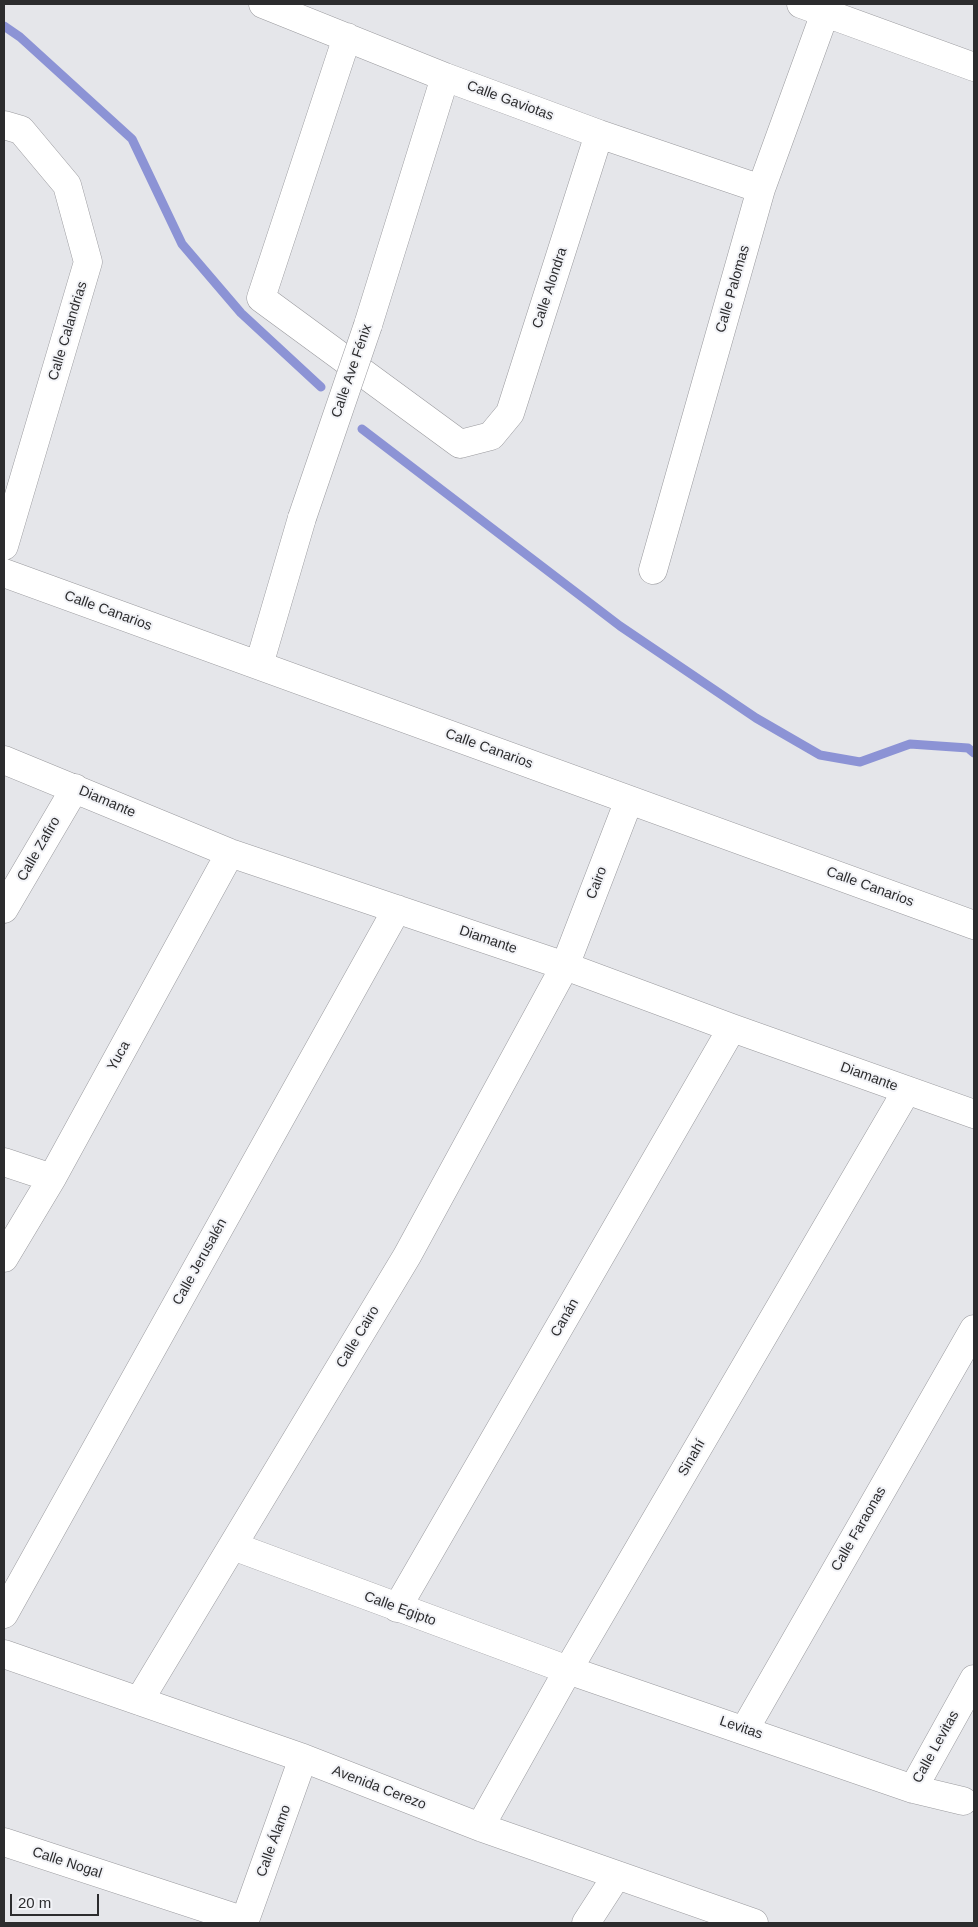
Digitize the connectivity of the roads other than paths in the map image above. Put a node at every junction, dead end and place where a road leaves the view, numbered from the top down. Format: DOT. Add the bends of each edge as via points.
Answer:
graph roads {
  1 [pos="263,4"];
  2 [pos="813,8"];
  3 [pos="347,37"];
  4 [pos="974,67"];
  5 [pos="445,77"];
  6 [pos="12,128"];
  7 [pos="598,134"];
  8 [pos="761,189"];
  9 [pos="4,546"];
  10 [pos="653,570"];
  11 [pos="4,573"];
  12 [pos="259,665"];
  13 [pos="4,760"];
  14 [pos="75,788"];
  15 [pos="630,800"];
  16 [pos="230,853"];
  17 [pos="4,909"];
  18 [pos="396,910"];
  19 [pos="974,925"];
  20 [pos="565,966"];
  21 [pos="732,1028"];
  22 [pos="906,1090"];
  23 [pos="974,1114"];
  24 [pos="4,1162"];
  25 [pos="52,1178"];
  26 [pos="4,1258"];
  27 [pos="974,1329"];
  28 [pos="233,1546"];
  29 [pos="397,1608"];
  30 [pos="4,1614"];
  31 [pos="4,1654"];
  32 [pos="568,1670"];
  33 [pos="974,1679"];
  34 [pos="139,1701"];
  35 [pos="745,1729"];
  36 [pos="303,1758"];
  37 [pos="913,1789"];
  38 [pos="963,1801"];
  39 [pos="480,1827"];
  40 [pos="4,1842"];
  41 [pos="617,1875"];
  42 [pos="245,1922"];
  43 [pos="586,1923"];
  44 [pos="754,1923"];
  1 -- 3 [label="street, Calle Gaviotas"];
  2 -- 4 [label="street"];
  2 -- 8 [label="street, Calle Palomas"];
  3 -- 5 [label="street, Calle Gaviotas"];
  3 -- 7 [label="street, Calle Alondra" via="261,298 460,444 491,436 510,413"];
  5 -- 7 [label="street, Calle Gaviotas"];
  5 -- 12 [label="street, Calle Ave Fénix, bridge" via="368,325 302,518"];
  6 -- 9 [label="street, Calle Calandrias" via="67,185 88,262"];
  7 -- 8 [label="street, Calle Gaviotas"];
  8 -- 10 [label="street, Calle Palomas"];
  11 -- 12 [label="street, Calle Canarios"];
  12 -- 15 [label="street, Calle Canarios"];
  13 -- 14 [label="street, Diamante"];
  14 -- 16 [label="street, Diamante"];
  14 -- 17 [label="street, Calle Zafiro"];
  15 -- 19 [label="street, Calle Canarios"];
  15 -- 20 [label="street, Cairo"];
  16 -- 18 [label="street, Diamante"];
  16 -- 25 [label="street, Yuca"];
  18 -- 20 [label="street, Diamante"];
  18 -- 30 [label="street, Calle Jerusalén"];
  20 -- 21 [label="street, Diamante"];
  20 -- 28 [label="street, Calle Cairo" via="407,1256"];
  21 -- 22 [label="street, Diamante"];
  21 -- 29 [label="street, Canán"];
  22 -- 23 [label="street, Diamante"];
  22 -- 32 [label="street, Sinahí"];
  24 -- 25 [label="street"];
  25 -- 26 [label="street, Yuca"];
  27 -- 35 [label="street, Calle Faraonas"];
  28 -- 29 [label="street, Calle Egipto"];
  28 -- 34 [label="street, Calle Cairo"];
  29 -- 32 [label="street, Calle Egipto"];
  31 -- 34 [label="street, Avenida Cerezo"];
  32 -- 35 [label="street, Levitas"];
  32 -- 39 [label="street, Sinahí"];
  33 -- 37 [label="street, Calle Levitas"];
  34 -- 36 [label="street, Avenida Cerezo"];
  35 -- 37 [label="street, Levitas"];
  36 -- 39 [label="street, Avenida Cerezo"];
  36 -- 42 [label="street, Calle Álamo"];
  37 -- 38 [label="street, Levitas"];
  39 -- 41 [label="street, Avenida Cerezo"];
  40 -- 42 [label="street, Calle Nogal"];
  41 -- 43 [label="street"];
  41 -- 44 [label="street, Avenida Cerezo"];
}
